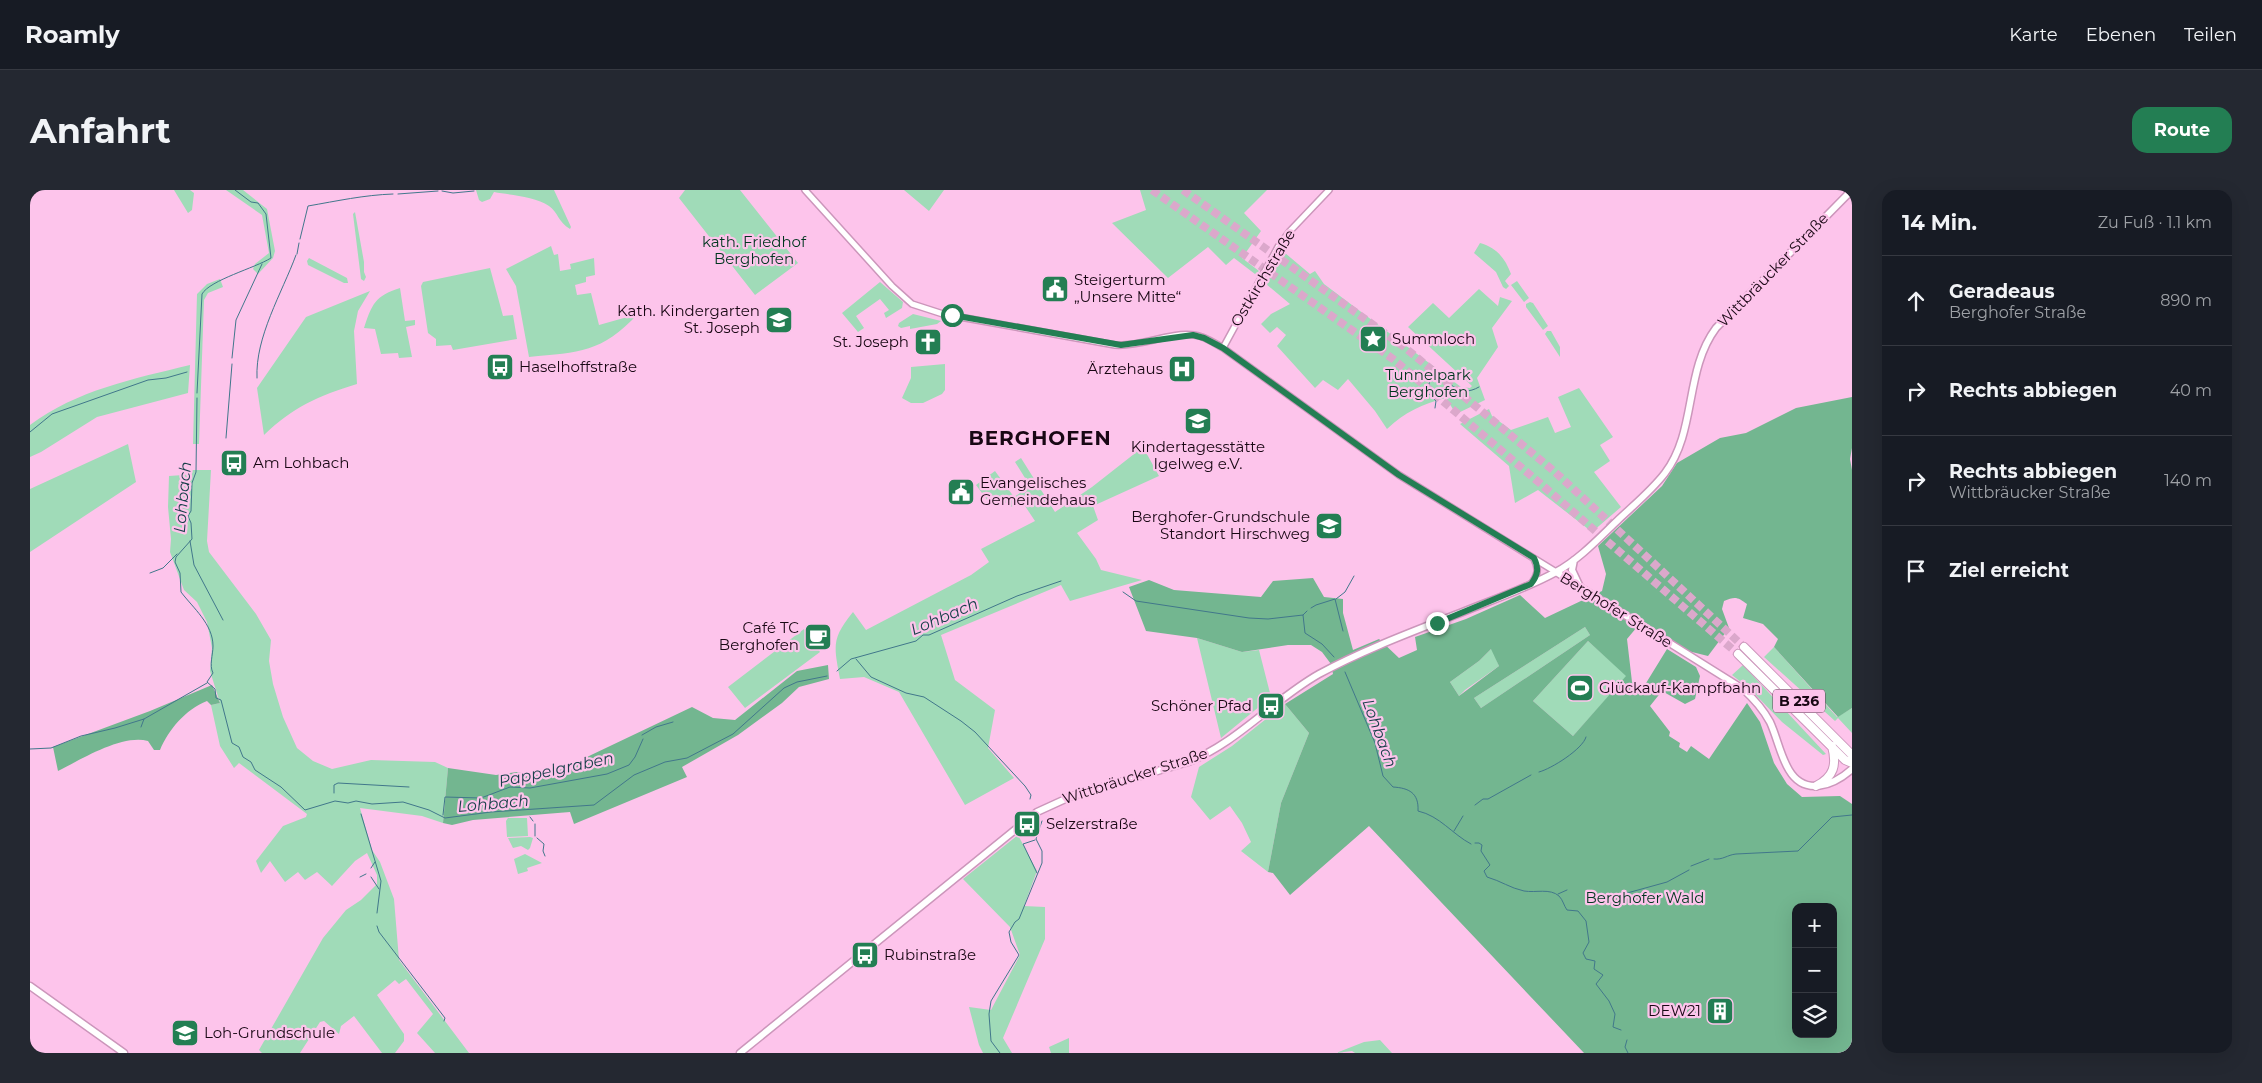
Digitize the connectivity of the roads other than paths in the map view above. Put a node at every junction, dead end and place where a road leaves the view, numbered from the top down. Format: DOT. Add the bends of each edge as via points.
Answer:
graph roads {
  1 [pos="805,190"];
  2 [pos="1329,190"];
  3 [pos="1852,190"];
  4 [pos="1223,348"];
  5 [pos="1534,558"];
  6 [pos="1575,559"];
  7 [pos="1556,572"];
  8 [pos="1531,584"];
  9 [pos="1580,587"];
  10 [pos="1744,647"];
  11 [pos="1738,654"];
  12 [pos="1832,746"];
  13 [pos="1852,756"];
  14 [pos="1852,763"];
  15 [pos="1852,769"];
  16 [pos="1816,786"];
  17 [pos="30,986"];
  18 [pos="124,1053"];
  19 [pos="740,1053"];
  1 -- 4 [label="street, Berghofer Straße" via="912,304 943,314 1115,344 1193,335"];
  2 -- 4 [label="street, Ostkirchstraße" via="1278,247"];
  3 -- 6 [label="main road, Wittbräucker Straße" via="1716,328 1698,368 1674,460 1659,482"];
  4 -- 5 [label="street, Berghofer Straße" via="1399,475"];
  5 -- 7 [label="street, Berghofer Straße"];
  5 -- 8 [label="street" via="1538,570"];
  6 -- 7 [label="main road, Wittbräucker Straße"];
  6 -- 9 [label="main road" via="1573,577"];
  7 -- 8 [label="main road, Wittbräucker Straße"];
  7 -- 9 [label="main road, Berghofer Straße"];
  8 -- 19 [label="main road, Wittbräucker Straße" via="1328,670 1290,693 1228,742 1206,755 1072,796 1037,812"];
  9 -- 16 [label="main road, Berghofer Straße" via="1743,689 1766,716 1790,772 1805,784"];
  10 -- 13 [label="highway, B 236"];
  11 -- 12 [label="highway, B 236"];
  12 -- 14 [label="highway, B 236"];
  12 -- 16 [label="highway" via="1833,770"];
  15 -- 16 [label="main road" via="1832,784"];
  17 -- 18 [label="main road"];
}
